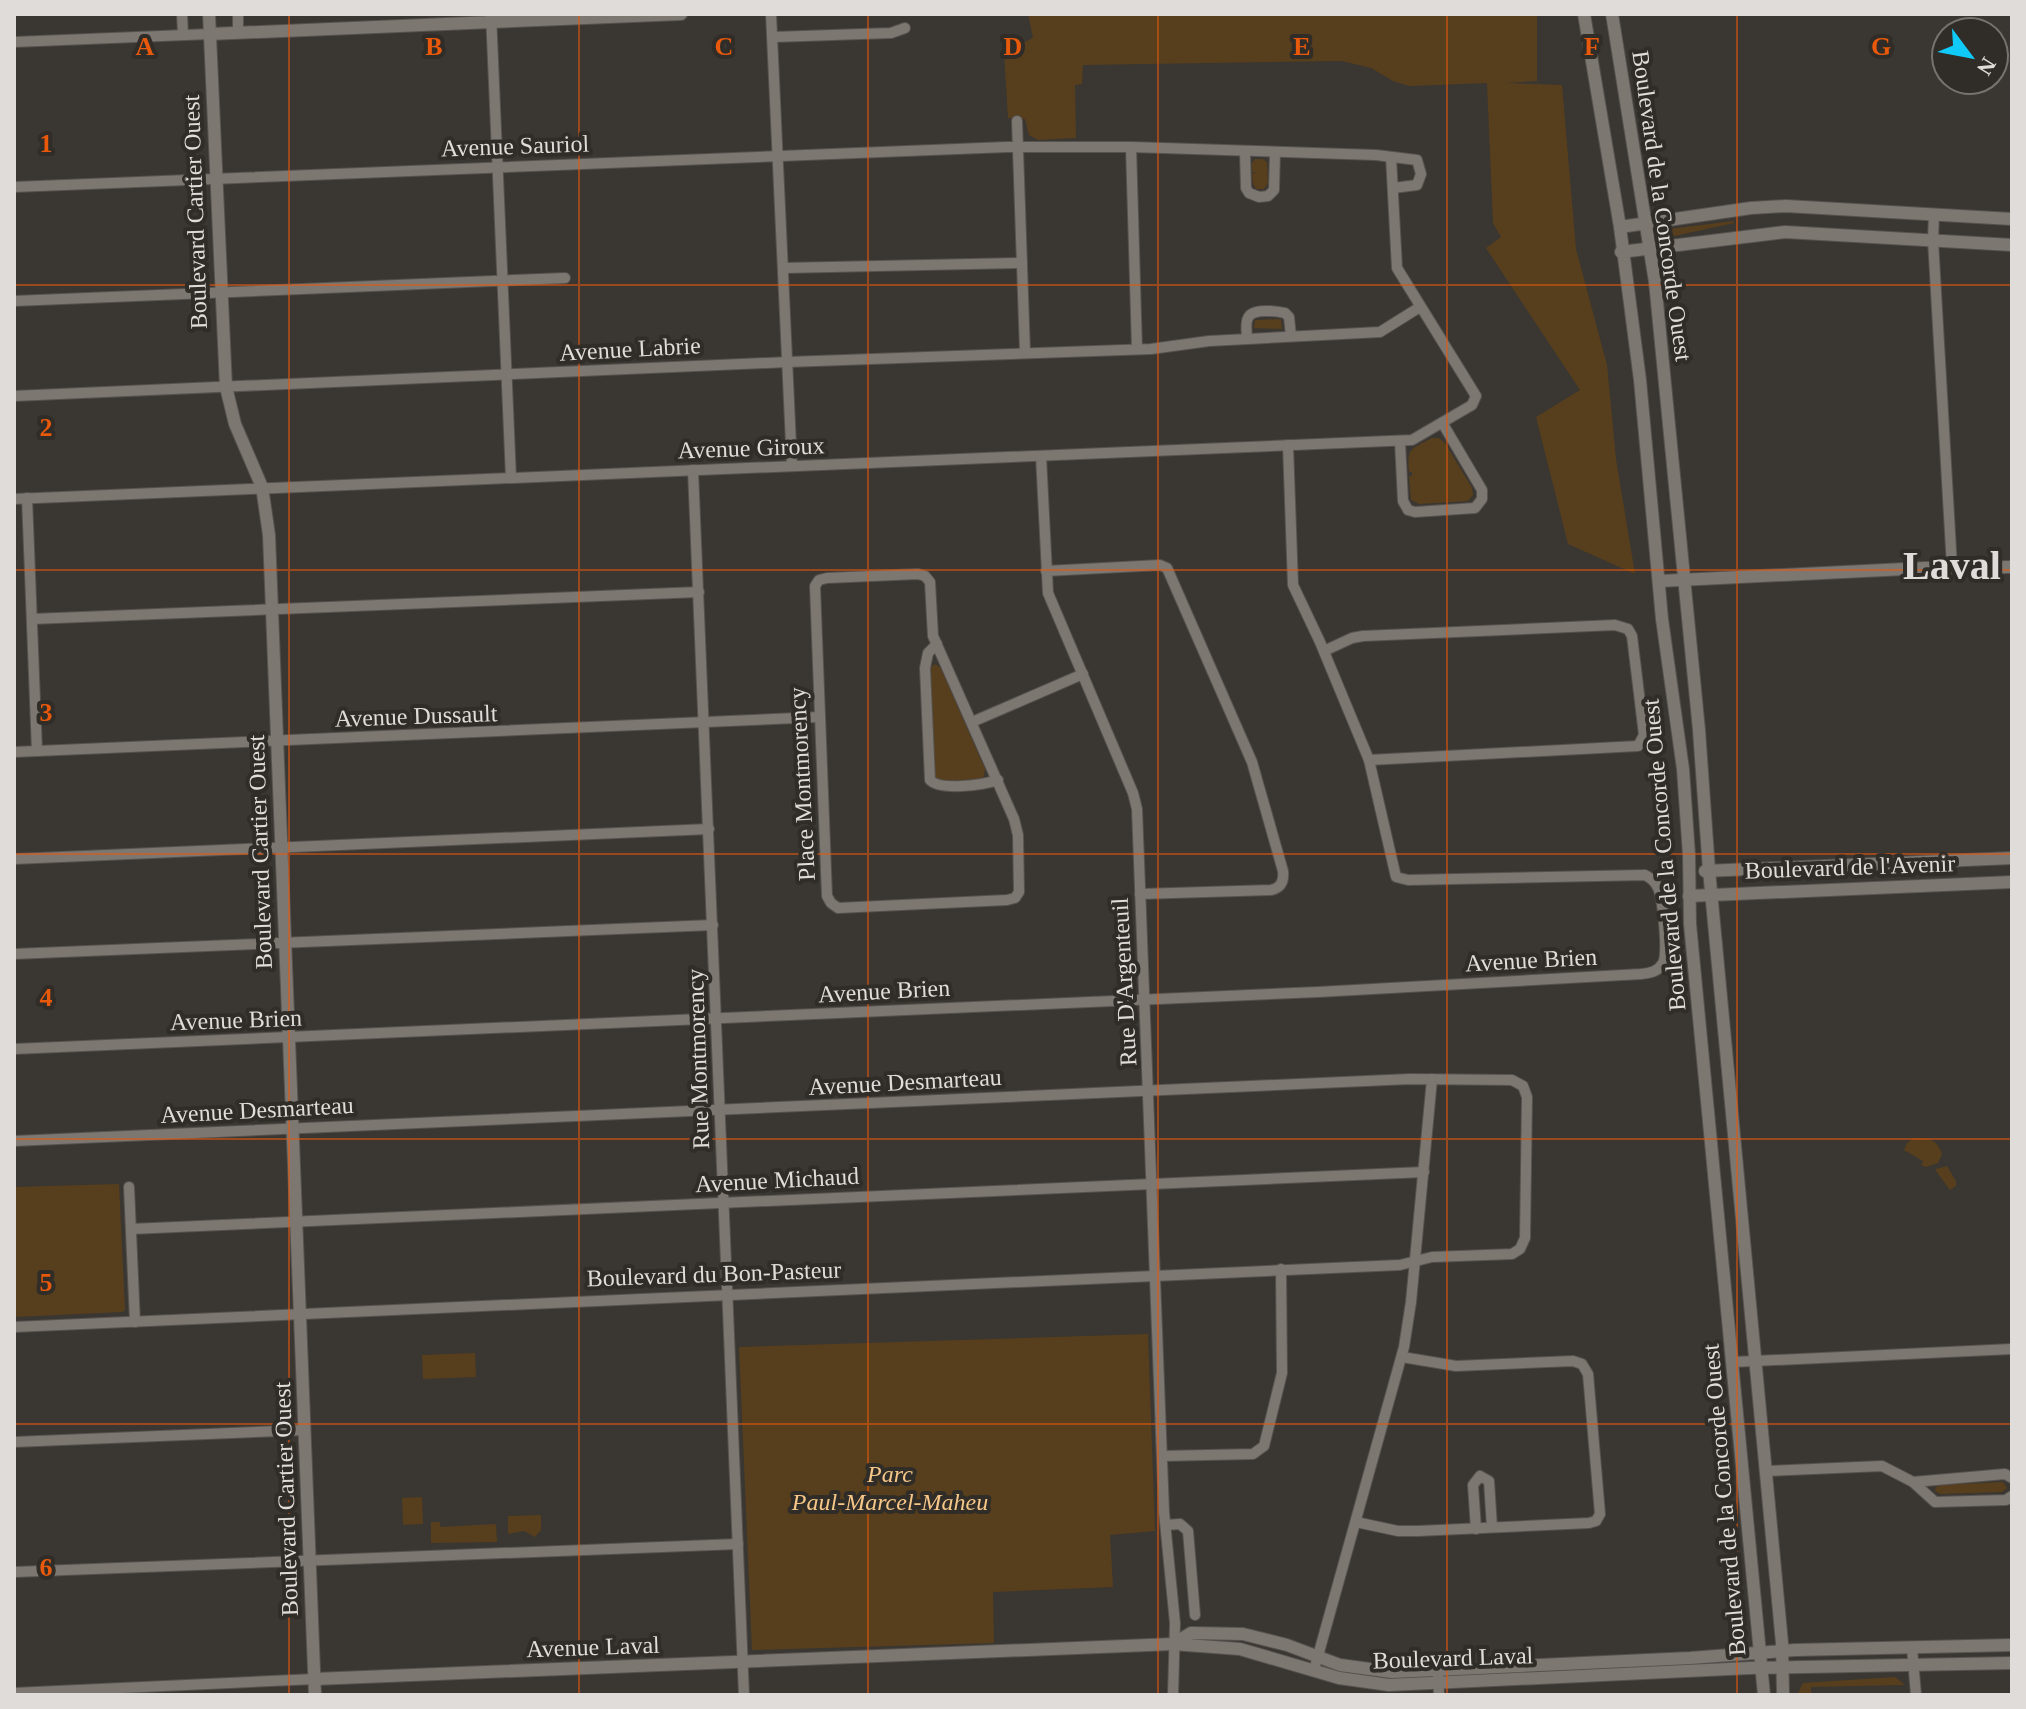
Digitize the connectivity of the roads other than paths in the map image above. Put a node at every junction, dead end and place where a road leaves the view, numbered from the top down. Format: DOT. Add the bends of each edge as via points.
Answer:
graph roads {
  1 [pos="182,14"];
  2 [pos="209,14"];
  3 [pos="238,14"];
  4 [pos="681,14"];
  5 [pos="771,14"];
  6 [pos="1584,14"];
  7 [pos="1612,14"];
  8 [pos="491,18"];
  9 [pos="905,28"];
  10 [pos="238,33"];
  11 [pos="210,34"];
  12 [pos="183,35"];
  13 [pos="774,37"];
  14 [pos="14,42"];
  15 [pos="1017,121"];
  16 [pos="1018,146"];
  17 [pos="1131,147"];
  18 [pos="1245,152"];
  19 [pos="1275,152"];
  20 [pos="779,155"];
  21 [pos="1391,157"];
  22 [pos="497,166"];
  23 [pos="216,179"];
  24 [pos="14,187"];
  25 [pos="1393,188"];
  26 [pos="1934,214"];
  27 [pos="2012,219"];
  28 [pos="1646,223"];
  29 [pos="1620,227"];
  30 [pos="1933,240"];
  31 [pos="2012,245"];
  32 [pos="1651,248"];
  33 [pos="1621,252"];
  34 [pos="1022,263"];
  35 [pos="783,268"];
  36 [pos="565,278"];
  37 [pos="502,281"];
  38 [pos="221,292"];
  39 [pos="14,301"];
  40 [pos="1420,307"];
  41 [pos="1291,336"];
  42 [pos="1247,338"];
  43 [pos="1137,349"];
  44 [pos="1025,352"];
  45 [pos="788,362"];
  46 [pos="506,375"];
  47 [pos="226,387"];
  48 [pos="14,396"];
  49 [pos="1443,424"];
  50 [pos="1400,442"];
  51 [pos="1288,445"];
  52 [pos="1041,456"];
  53 [pos="792,466"];
  54 [pos="693,470"];
  55 [pos="511,478"];
  56 [pos="262,487"];
  57 [pos="27,498"];
  58 [pos="14,499"];
  59 [pos="1952,567"];
  60 [pos="2012,567"];
  61 [pos="1046,571"];
  62 [pos="1685,579"];
  63 [pos="1660,581"];
  64 [pos="699,592"];
  65 [pos="272,611"];
  66 [pos="32,619"];
  67 [pos="937,644"];
  68 [pos="1324,651"];
  69 [pos="1083,674"];
  70 [pos="819,717"];
  71 [pos="972,722"];
  72 [pos="704,724"];
  73 [pos="277,742"];
  74 [pos="37,751"];
  75 [pos="14,752"];
  76 [pos="1369,760"];
  77 [pos="998,780"];
  78 [pos="709,829"];
  79 [pos="281,847"];
  80 [pos="2012,858"];
  81 [pos="14,859"];
  82 [pos="1709,870"];
  83 [pos="1689,872"];
  84 [pos="2012,882"];
  85 [pos="1140,894"];
  86 [pos="1712,895"];
  87 [pos="1689,896"];
  88 [pos="713,925"];
  89 [pos="286,943"];
  90 [pos="14,954"];
  91 [pos="1144,999"];
  92 [pos="717,1018"];
  93 [pos="290,1038"];
  94 [pos="14,1049"];
  95 [pos="1432,1079"];
  96 [pos="1148,1090"];
  97 [pos="720,1110"];
  98 [pos="293,1129"];
  99 [pos="14,1141"];
  100 [pos="1424,1172"];
  101 [pos="1153,1183"];
  102 [pos="129,1187"];
  103 [pos="724,1202"];
  104 [pos="297,1221"];
  105 [pos="131,1229"];
  106 [pos="1415,1261"];
  107 [pos="1281,1269"];
  108 [pos="1155,1275"];
  109 [pos="728,1294"];
  110 [pos="300,1313"];
  111 [pos="135,1322"];
  112 [pos="14,1327"];
  113 [pos="2012,1349"];
  114 [pos="1402,1357"];
  115 [pos="1756,1361"];
  116 [pos="1733,1362"];
  117 [pos="305,1430"];
  118 [pos="14,1442"];
  119 [pos="1162,1456"];
  120 [pos="1766,1471"];
  121 [pos="2012,1478"];
  122 [pos="1913,1482"];
  123 [pos="2012,1496"];
  124 [pos="1356,1522"];
  125 [pos="1166,1525"];
  126 [pos="1492,1527"];
  127 [pos="1476,1529"];
  128 [pos="738,1544"];
  129 [pos="311,1561"];
  130 [pos="14,1572"];
  131 [pos="1195,1615"];
  132 [pos="1173,1644"];
  133 [pos="2012,1645"];
  134 [pos="1912,1648"];
  135 [pos="1783,1651"];
  136 [pos="1759,1653"];
  137 [pos="743,1662"];
  138 [pos="2012,1663"];
  139 [pos="1315,1664"];
  140 [pos="1914,1666"];
  141 [pos="1762,1668"];
  142 [pos="1782,1669"];
  143 [pos="315,1679"];
  144 [pos="1439,1683"];
  145 [pos="14,1693"];
  146 [pos="315,1695"];
  147 [pos="744,1695"];
  148 [pos="1173,1695"];
  149 [pos="1764,1695"];
  150 [pos="1783,1695"];
  151 [pos="1916,1695"];
  1 -- 12 [label="street"];
  2 -- 11 [label="street, Boulevard Cartier Ouest"];
  3 -- 10 [label="street"];
  4 -- 8 [label="street"];
  5 -- 13 [label="street"];
  6 -- 29 [label="street, Boulevard de la Concorde Ouest"];
  7 -- 28 [label="street, Boulevard de la Concorde Ouest"];
  8 -- 10 [label="street"];
  8 -- 22 [label="street"];
  9 -- 13 [label="street" via="891,33"];
  10 -- 11 [label="street"];
  11 -- 12 [label="street"];
  11 -- 23 [label="street, Boulevard Cartier Ouest"];
  12 -- 14 [label="street"];
  13 -- 20 [label="street"];
  15 -- 16 [label="street"];
  16 -- 17 [label="street, Avenue Sauriol"];
  16 -- 20 [label="street, Avenue Sauriol"];
  16 -- 34 [label="street"];
  17 -- 18 [label="street, Avenue Sauriol"];
  17 -- 43 [label="street"];
  18 -- 19 [label="street, Avenue Sauriol"];
  18 -- 19 [label="street" via="1246,188 1259,197 1274,190"];
  19 -- 21 [label="street, Avenue Sauriol"];
  20 -- 22 [label="street, Avenue Sauriol"];
  20 -- 35 [label="street"];
  21 -- 25 [label="street"];
  21 -- 25 [label="street" via="1414,158 1421,168 1417,185"];
  22 -- 23 [label="street, Avenue Sauriol"];
  22 -- 37 [label="street"];
  23 -- 24 [label="street, Avenue Sauriol"];
  23 -- 38 [label="street, Boulevard Cartier Ouest"];
  25 -- 40 [label="street" via="1397,268"];
  26 -- 27 [label="street"];
  26 -- 28 [label="street" via="1786,206"];
  26 -- 30 [label="street"];
  28 -- 29 [label="street"];
  28 -- 32 [label="street, Boulevard de la Concorde Ouest"];
  29 -- 33 [label="street, Boulevard de la Concorde Ouest"];
  30 -- 31 [label="street"];
  30 -- 32 [label="street" via="1785,232"];
  30 -- 59 [label="street"];
  32 -- 33 [label="street"];
  32 -- 62 [label="street, Boulevard de la Concorde Ouest"];
  33 -- 63 [label="street, Boulevard de la Concorde Ouest"];
  34 -- 35 [label="street"];
  34 -- 44 [label="street"];
  35 -- 45 [label="street"];
  36 -- 37 [label="street"];
  37 -- 38 [label="street"];
  37 -- 46 [label="street"];
  38 -- 39 [label="street"];
  38 -- 47 [label="street, Boulevard Cartier Ouest"];
  40 -- 41 [label="street, Avenue Labrie" via="1380,332"];
  40 -- 49 [label="street, Avenue Giroux" via="1476,399"];
  41 -- 42 [label="street, Avenue Labrie"];
  41 -- 42 [label="street" via="1285,313 1256,312 1247,320"];
  42 -- 43 [label="street, Avenue Labrie"];
  43 -- 44 [label="street, Avenue Labrie"];
  44 -- 45 [label="street, Avenue Labrie"];
  45 -- 46 [label="street, Avenue Labrie"];
  45 -- 53 [label="street"];
  46 -- 47 [label="street, Avenue Labrie"];
  46 -- 55 [label="street"];
  47 -- 48 [label="street, Avenue Labrie"];
  47 -- 56 [label="street, Boulevard Cartier Ouest" via="235,424"];
  49 -- 50 [label="street, Avenue Giroux"];
  49 -- 50 [label="street" via="1482,490 1481,502 1472,509 1406,508"];
  50 -- 51 [label="street, Avenue Giroux"];
  51 -- 52 [label="street, Avenue Giroux"];
  51 -- 68 [label="street" via="1293,585"];
  52 -- 53 [label="street, Avenue Giroux"];
  52 -- 61 [label="street, Rue D'Argenteuil"];
  53 -- 54 [label="street, Avenue Giroux"];
  54 -- 55 [label="street, Avenue Giroux"];
  54 -- 64 [label="street, Rue Montmorency"];
  55 -- 56 [label="street, Avenue Giroux"];
  56 -- 57 [label="street, Avenue Giroux"];
  56 -- 65 [label="street, Boulevard Cartier Ouest"];
  57 -- 58 [label="street, Avenue Giroux"];
  57 -- 66 [label="street"];
  59 -- 60 [label="street"];
  59 -- 62 [label="street"];
  61 -- 69 [label="street, Rue D'Argenteuil" via="1050,600"];
  61 -- 85 [label="street" via="1167,568 1259,782 1283,871 1279,887"];
  62 -- 63 [label="street"];
  62 -- 82 [label="street, Boulevard de la Concorde Ouest"];
  63 -- 83 [label="street, Boulevard de la Concorde Ouest" via="1683,769"];
  64 -- 65 [label="street"];
  64 -- 72 [label="street, Rue Montmorency"];
  65 -- 66 [label="street"];
  65 -- 73 [label="street, Boulevard Cartier Ouest"];
  66 -- 74 [label="street"];
  67 -- 70 [label="street, Place Montmorency" via="931,584 925,576 822,579 814,592"];
  67 -- 71 [label="street, Place Montmorency"];
  67 -- 77 [label="street, Place Montmorency" via="928,653 925,668 930,780 939,786"];
  68 -- 76 [label="street"];
  68 -- 76 [label="street" via="1358,637 1623,626 1629,631 1644,735 1640,744"];
  69 -- 71 [label="street"];
  69 -- 85 [label="street, Rue D'Argenteuil" via="1135,798"];
  70 -- 72 [label="street, Avenue Dussault"];
  70 -- 77 [label="street, Place Montmorency" via="827,896 835,907 1016,896 1017,828"];
  71 -- 77 [label="street, Place Montmorency"];
  72 -- 73 [label="street, Avenue Dussault"];
  72 -- 78 [label="street, Rue Montmorency"];
  73 -- 74 [label="street, Avenue Dussault"];
  73 -- 79 [label="street, Boulevard Cartier Ouest"];
  74 -- 75 [label="street, Avenue Dussault"];
  76 -- 91 [label="street, Avenue Brien" via="1397,878 1651,878 1660,891 1665,952 1659,969"];
  78 -- 79 [label="street"];
  78 -- 88 [label="street, Rue Montmorency"];
  79 -- 81 [label="street"];
  79 -- 89 [label="street, Boulevard Cartier Ouest"];
  80 -- 82 [label="street, Boulevard de l'Avenir"];
  82 -- 83 [label="street, Boulevard de l'Avenir"];
  82 -- 86 [label="street, Boulevard de la Concorde Ouest"];
  83 -- 87 [label="street, Boulevard de la Concorde Ouest"];
  84 -- 86 [label="street, Boulevard de l'Avenir"];
  85 -- 91 [label="street, Rue D'Argenteuil"];
  86 -- 87 [label="street, Boulevard de l'Avenir"];
  86 -- 115 [label="street, Boulevard de la Concorde Ouest"];
  87 -- 116 [label="street, Boulevard de la Concorde Ouest"];
  88 -- 89 [label="street"];
  88 -- 92 [label="street, Rue Montmorency"];
  89 -- 90 [label="street"];
  89 -- 93 [label="street, Boulevard Cartier Ouest"];
  91 -- 92 [label="street, Avenue Brien"];
  91 -- 96 [label="street, Rue D'Argenteuil"];
  92 -- 93 [label="street, Avenue Brien"];
  92 -- 97 [label="street, Rue Montmorency"];
  93 -- 94 [label="street, Avenue Brien"];
  93 -- 98 [label="street, Boulevard Cartier Ouest"];
  95 -- 96 [label="street, Avenue Desmarteau"];
  95 -- 100 [label="street"];
  95 -- 106 [label="street, Avenue Desmarteau" via="1507,1079 1525,1088 1525,1241 1512,1254"];
  96 -- 97 [label="street, Avenue Desmarteau"];
  96 -- 101 [label="street, Rue D'Argenteuil"];
  97 -- 98 [label="street, Avenue Desmarteau"];
  97 -- 103 [label="street, Rue Montmorency"];
  98 -- 99 [label="street, Avenue Desmarteau"];
  98 -- 104 [label="street, Boulevard Cartier Ouest"];
  100 -- 101 [label="street, Avenue Michaud"];
  100 -- 106 [label="street"];
  101 -- 103 [label="street, Avenue Michaud"];
  101 -- 108 [label="street, Rue D'Argenteuil"];
  102 -- 105 [label="street"];
  103 -- 104 [label="street, Avenue Michaud"];
  103 -- 109 [label="street, Rue Montmorency"];
  104 -- 105 [label="street, Avenue Michaud"];
  104 -- 110 [label="street, Boulevard Cartier Ouest"];
  105 -- 111 [label="street"];
  106 -- 107 [label="street, Boulevard du Bon-Pasteur"];
  106 -- 114 [label="street"];
  107 -- 108 [label="street, Boulevard du Bon-Pasteur"];
  107 -- 119 [label="street" via="1282,1373 1266,1443 1253,1454"];
  108 -- 109 [label="street, Boulevard du Bon-Pasteur"];
  108 -- 119 [label="street, Rue D'Argenteuil"];
  109 -- 110 [label="street, Boulevard du Bon-Pasteur"];
  109 -- 128 [label="street, Rue Montmorency"];
  110 -- 111 [label="street, Boulevard du Bon-Pasteur"];
  110 -- 117 [label="street, Boulevard Cartier Ouest"];
  111 -- 112 [label="street, Boulevard du Bon-Pasteur"];
  113 -- 115 [label="street"];
  114 -- 124 [label="street"];
  114 -- 126 [label="street" via="1456,1366 1576,1361 1586,1368 1599,1517 1589,1523"];
  115 -- 116 [label="street"];
  115 -- 120 [label="street, Boulevard de la Concorde Ouest"];
  116 -- 136 [label="street, Boulevard de la Concorde Ouest"];
  117 -- 118 [label="street"];
  117 -- 129 [label="street, Boulevard Cartier Ouest"];
  119 -- 125 [label="street, Rue D'Argenteuil"];
  120 -- 122 [label="street" via="1882,1466"];
  120 -- 135 [label="street, Boulevard de la Concorde Ouest"];
  121 -- 122 [label="street" via="2005,1474"];
  122 -- 123 [label="street" via="1935,1502"];
  124 -- 127 [label="street" via="1398,1531"];
  124 -- 139 [label="street"];
  125 -- 131 [label="street" via="1180,1524 1188,1531"];
  125 -- 132 [label="street, Rue D'Argenteuil"];
  126 -- 127 [label="street"];
  126 -- 127 [label="street" via="1489,1481 1480,1476 1473,1485"];
  128 -- 129 [label="street"];
  128 -- 137 [label="street, Rue Montmorency"];
  129 -- 130 [label="street"];
  129 -- 143 [label="street, Boulevard Cartier Ouest"];
  132 -- 137 [label="street, Avenue Laval"];
  132 -- 139 [label="street, Boulevard Laval" via="1247,1650"];
  132 -- 148 [label="street, Rue D'Argenteuil"];
  133 -- 134 [label="street, Boulevard Laval"];
  134 -- 135 [label="street, Boulevard Laval"];
  134 -- 140 [label="street"];
  135 -- 136 [label="street, Boulevard Laval"];
  135 -- 142 [label="street, Boulevard de la Concorde Ouest"];
  136 -- 141 [label="street, Boulevard de la Concorde Ouest"];
  136 -- 144 [label="street, Boulevard Laval"];
  137 -- 143 [label="street, Avenue Laval"];
  137 -- 147 [label="street, Rue Montmorency"];
  138 -- 140 [label="street, Boulevard Laval"];
  139 -- 144 [label="street, Boulevard Laval"];
  140 -- 142 [label="street, Boulevard Laval"];
  140 -- 151 [label="street"];
  141 -- 142 [label="street, Boulevard Laval"];
  141 -- 144 [label="street, Boulevard Laval"];
  141 -- 149 [label="street, Boulevard de la Concorde Ouest"];
  142 -- 150 [label="street, Boulevard de la Concorde Ouest"];
  143 -- 145 [label="street, Avenue Laval"];
  143 -- 146 [label="street, Boulevard Cartier Ouest"];
}
